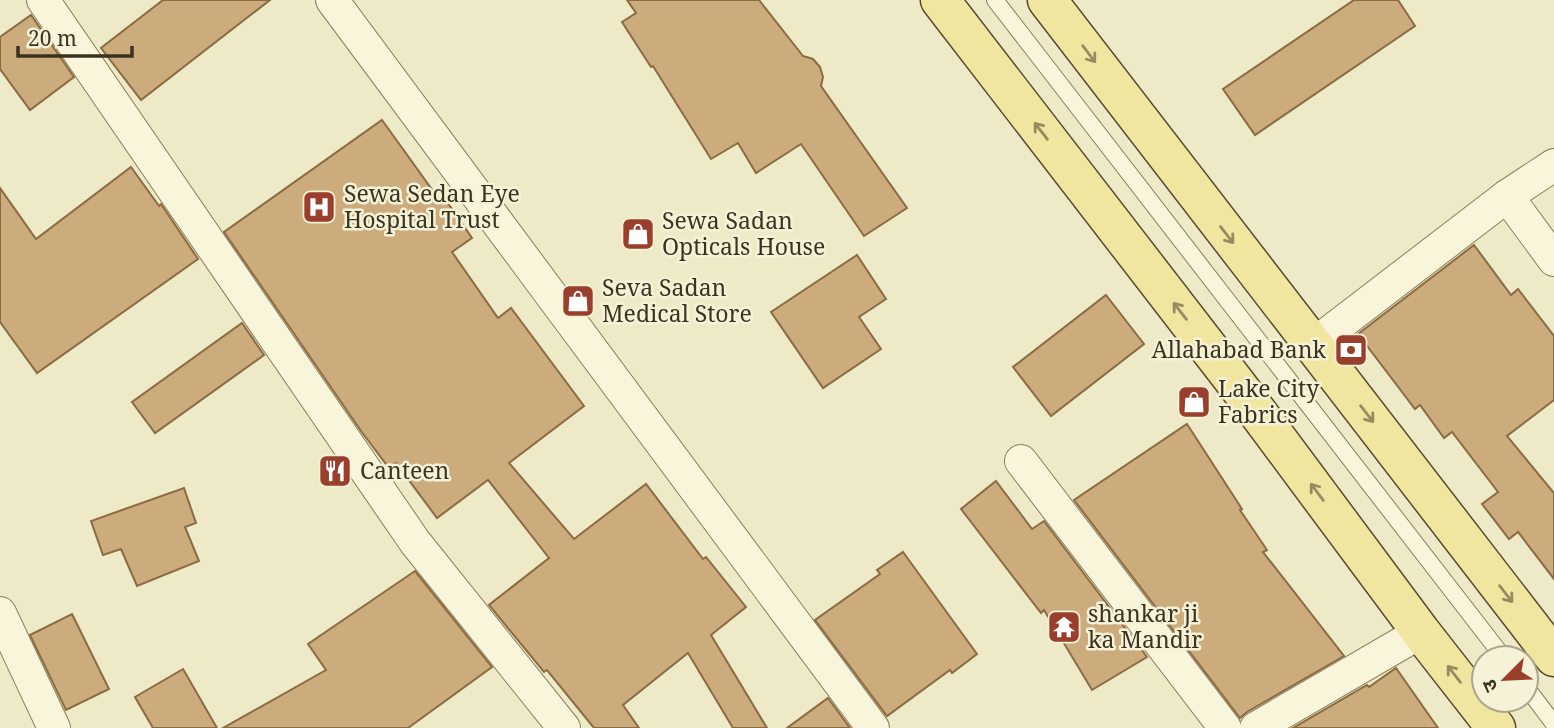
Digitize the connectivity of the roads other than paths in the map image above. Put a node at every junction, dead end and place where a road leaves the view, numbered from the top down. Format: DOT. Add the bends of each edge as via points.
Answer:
graph roads {
  1 [pos="43,0"];
  2 [pos="332,0"];
  3 [pos="940,0"];
  4 [pos="995,0"];
  5 [pos="1047,0"];
  6 [pos="1554,165"];
  7 [pos="1507,196"];
  8 [pos="1554,260"];
  9 [pos="1314,344"];
  10 [pos="1021,461"];
  11 [pos="0,613"];
  12 [pos="1421,632"];
  13 [pos="1493,644"];
  14 [pos="1554,657"];
  15 [pos="1540,706"];
  16 [pos="1554,724"];
  17 [pos="54,728"];
  18 [pos="564,728"];
  19 [pos="873,728"];
  20 [pos="1225,728"];
  21 [pos="1256,728"];
  22 [pos="1496,728"];
  1 -- 18 [label="street" via="415,542"];
  2 -- 19 [label="street"];
  12 -- 3 [label="main road, one-way"];
  4 -- 13 [label="lane"];
  5 -- 9 [label="main road, one-way"];
  6 -- 7 [label="street"];
  7 -- 8 [label="street"];
  7 -- 9 [label="street"];
  9 -- 14 [label="main road, one-way"];
  10 -- 20 [label="street"];
  11 -- 17 [label="street"];
  12 -- 21 [label="street"];
  22 -- 12 [label="main road, one-way"];
  15 -- 16 [label="lane"];
}
